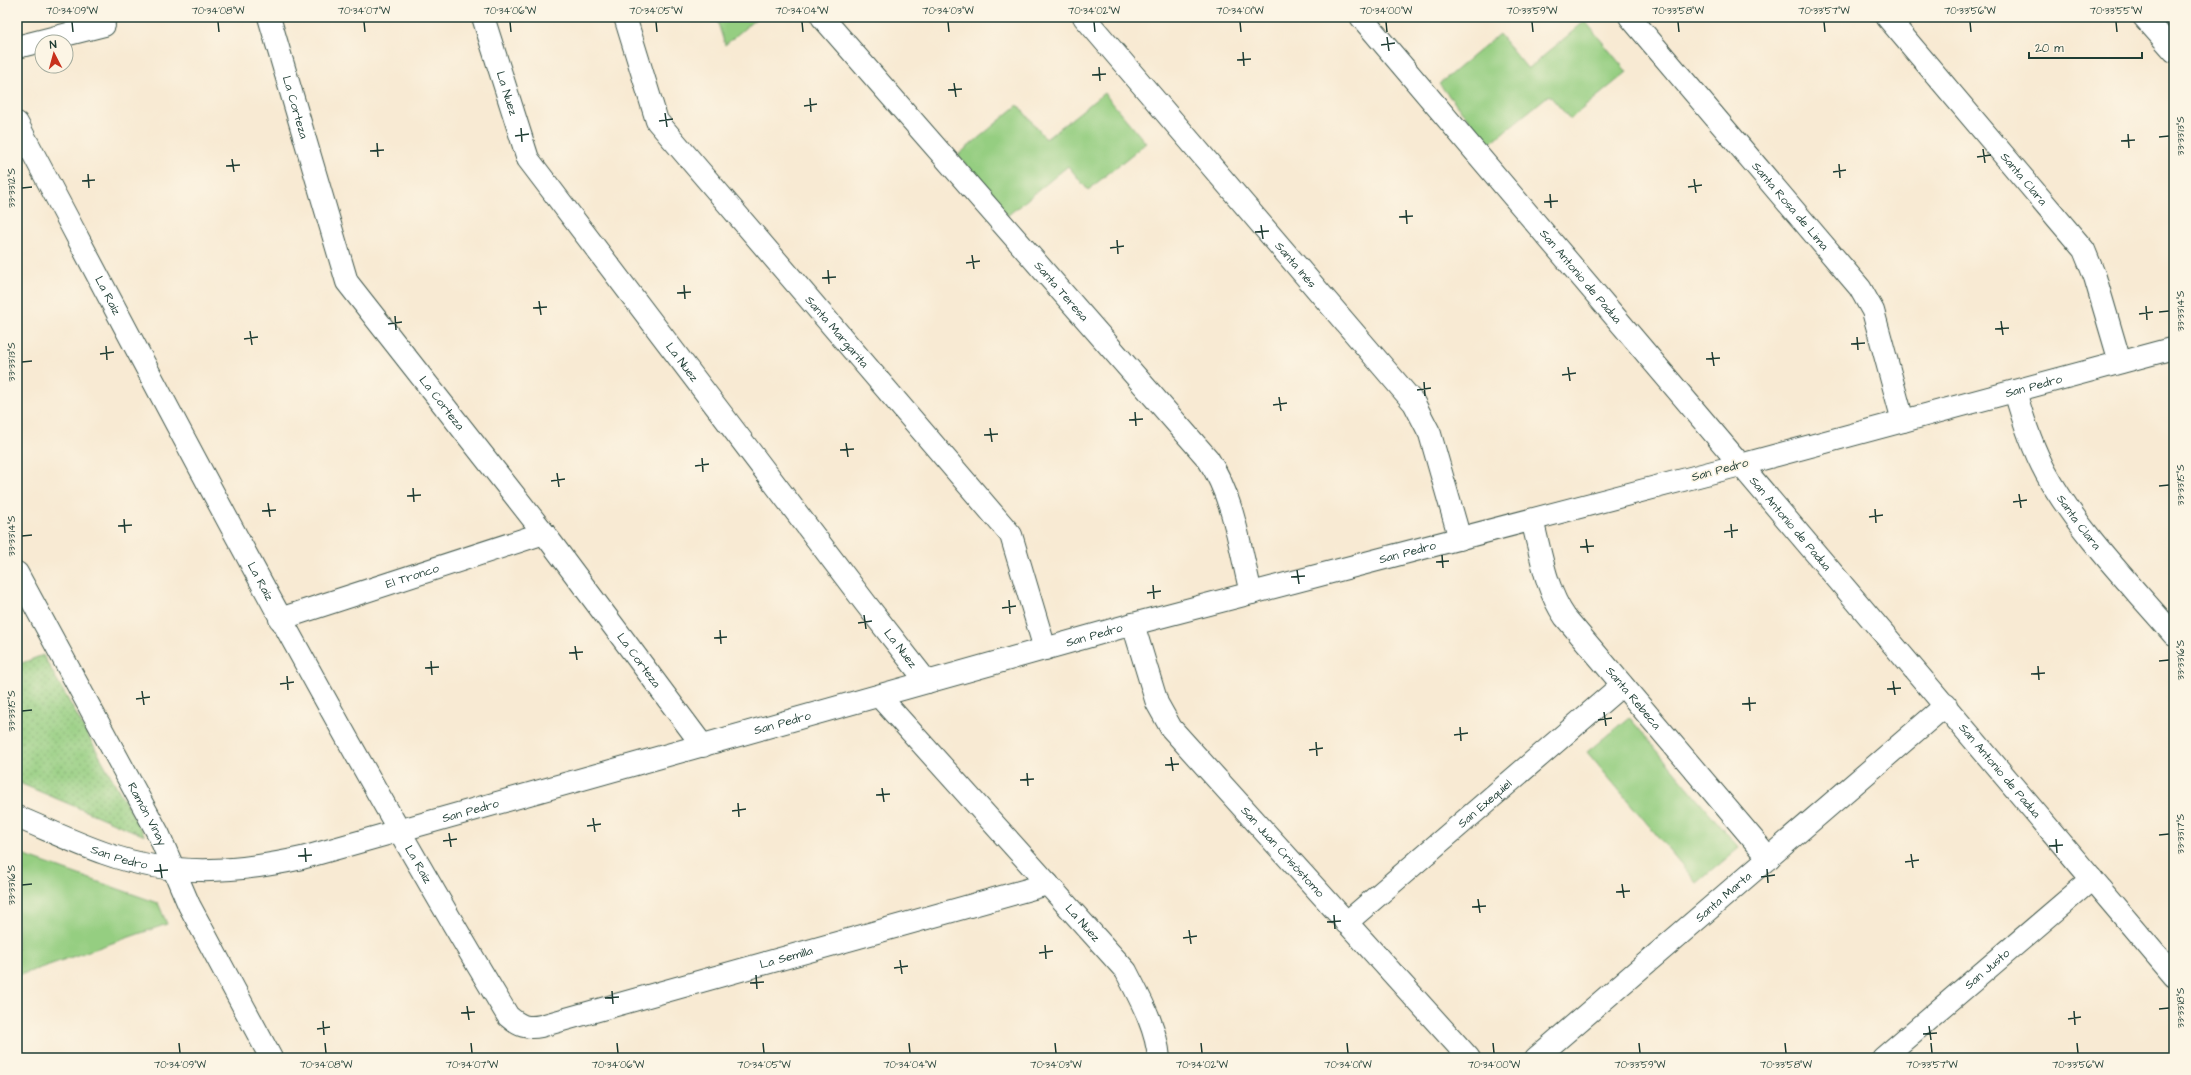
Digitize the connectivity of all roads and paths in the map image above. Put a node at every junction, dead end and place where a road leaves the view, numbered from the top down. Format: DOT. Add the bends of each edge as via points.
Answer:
graph roads {
  1 [pos="269,17"];
  2 [pos="484,17"];
  3 [pos="625,17"];
  4 [pos="822,17"];
  5 [pos="1084,17"];
  6 [pos="1361,17"];
  7 [pos="1630,17"];
  8 [pos="1887,17"];
  9 [pos="2144,17"];
  10 [pos="104,25"];
  11 [pos="17,47"];
  12 [pos="2174,52"];
  13 [pos="17,123"];
  14 [pos="2174,348"];
  15 [pos="2120,362"];
  16 [pos="2015,391"];
  17 [pos="1903,421"];
  18 [pos="1740,464"];
  19 [pos="1532,520"];
  20 [pos="544,532"];
  21 [pos="1460,538"];
  22 [pos="17,573"];
  23 [pos="1251,593"];
  24 [pos="280,619"];
  25 [pos="1133,624"];
  26 [pos="2174,635"];
  27 [pos="1045,649"];
  28 [pos="927,682"];
  29 [pos="1622,685"];
  30 [pos="879,696"];
  31 [pos="1946,705"];
  32 [pos="703,746"];
  33 [pos="17,817"];
  34 [pos="398,831"];
  35 [pos="1769,858"];
  36 [pos="173,869"];
  37 [pos="2092,879"];
  38 [pos="1048,884"];
  39 [pos="1346,923"];
  40 [pos="2174,976"];
  41 [pos="524,1027"];
  42 [pos="272,1058"];
  43 [pos="1158,1058"];
  44 [pos="1469,1058"];
  45 [pos="1536,1058"];
  46 [pos="1883,1058"];
  1 -- 20 [label="street, La Corteza" via="347,282"];
  2 -- 28 [label="street, La Nuez" via="528,159"];
  3 -- 27 [label="street, Santa Margarita" via="656,121 1011,536"];
  4 -- 23 [label="street, Santa Teresa" via="1208,459 1227,498"];
  5 -- 21 [label="street, Santa Inés" via="1414,403 1430,434"];
  6 -- 18 [label="street, San Antonio de Padua"];
  7 -- 17 [label="street, Santa Rosa de Lima" via="1864,294 1873,311"];
  8 -- 15 [label="street, Santa Clara" via="2084,250 2095,277"];
  9 -- 12 [label="street"];
  10 -- 11 [label="street"];
  13 -- 24 [label="street, La Raíz"];
  14 -- 15 [label="street, San Pedro"];
  15 -- 16 [label="street, San Pedro"];
  16 -- 17 [label="street, San Pedro"];
  16 -- 26 [label="street, Santa Clara" via="2037,455 2059,494 2079,522"];
  17 -- 18 [label="street, San Pedro"];
  18 -- 19 [label="street, San Pedro"];
  18 -- 31 [label="street, San Antonio de Padua"];
  19 -- 21 [label="street, San Pedro"];
  19 -- 29 [label="street, Santa Rebeca" via="1555,603"];
  20 -- 24 [label="street, El Tronco"];
  20 -- 32 [label="street, La Corteza"];
  21 -- 23 [label="street, San Pedro"];
  22 -- 36 [label="street, Ramón Vinay" via="159,835"];
  23 -- 25 [label="street, San Pedro"];
  24 -- 34 [label="street, La Raíz"];
  25 -- 27 [label="street, San Pedro"];
  25 -- 39 [label="street, San Juan Crisóstomo" via="1157,703 1171,728"];
  27 -- 28 [label="street, San Pedro"];
  28 -- 30 [label="street, San Pedro"];
  29 -- 35 [label="street, Santa Rebeca"];
  29 -- 39 [label="street, San Exequiel"];
  30 -- 32 [label="street, San Pedro"];
  30 -- 38 [label="street, La Nuez"];
  31 -- 35 [label="street, Santa Marta"];
  31 -- 37 [label="street, San Antonio de Padua"];
  32 -- 34 [label="street, San Pedro"];
  33 -- 36 [label="street, San Pedro" via="105,854"];
  34 -- 36 [label="street, San Pedro" via="260,867 217,871"];
  34 -- 41 [label="street, La Raíz" via="508,1016"];
  35 -- 45 [label="street, Santa Marta"];
  36 -- 42 [label="street, Ramón Vinay" via="189,905"];
  37 -- 40 [label="street, San Antonio de Padua"];
  37 -- 46 [label="street, San Justo"];
  38 -- 41 [label="street, La Semilla" via="541,1026"];
  38 -- 43 [label="street, La Nuez" via="1126,971 1146,1010 1154,1032"];
  39 -- 44 [label="street, San Juan Crisóstomo"];
}
